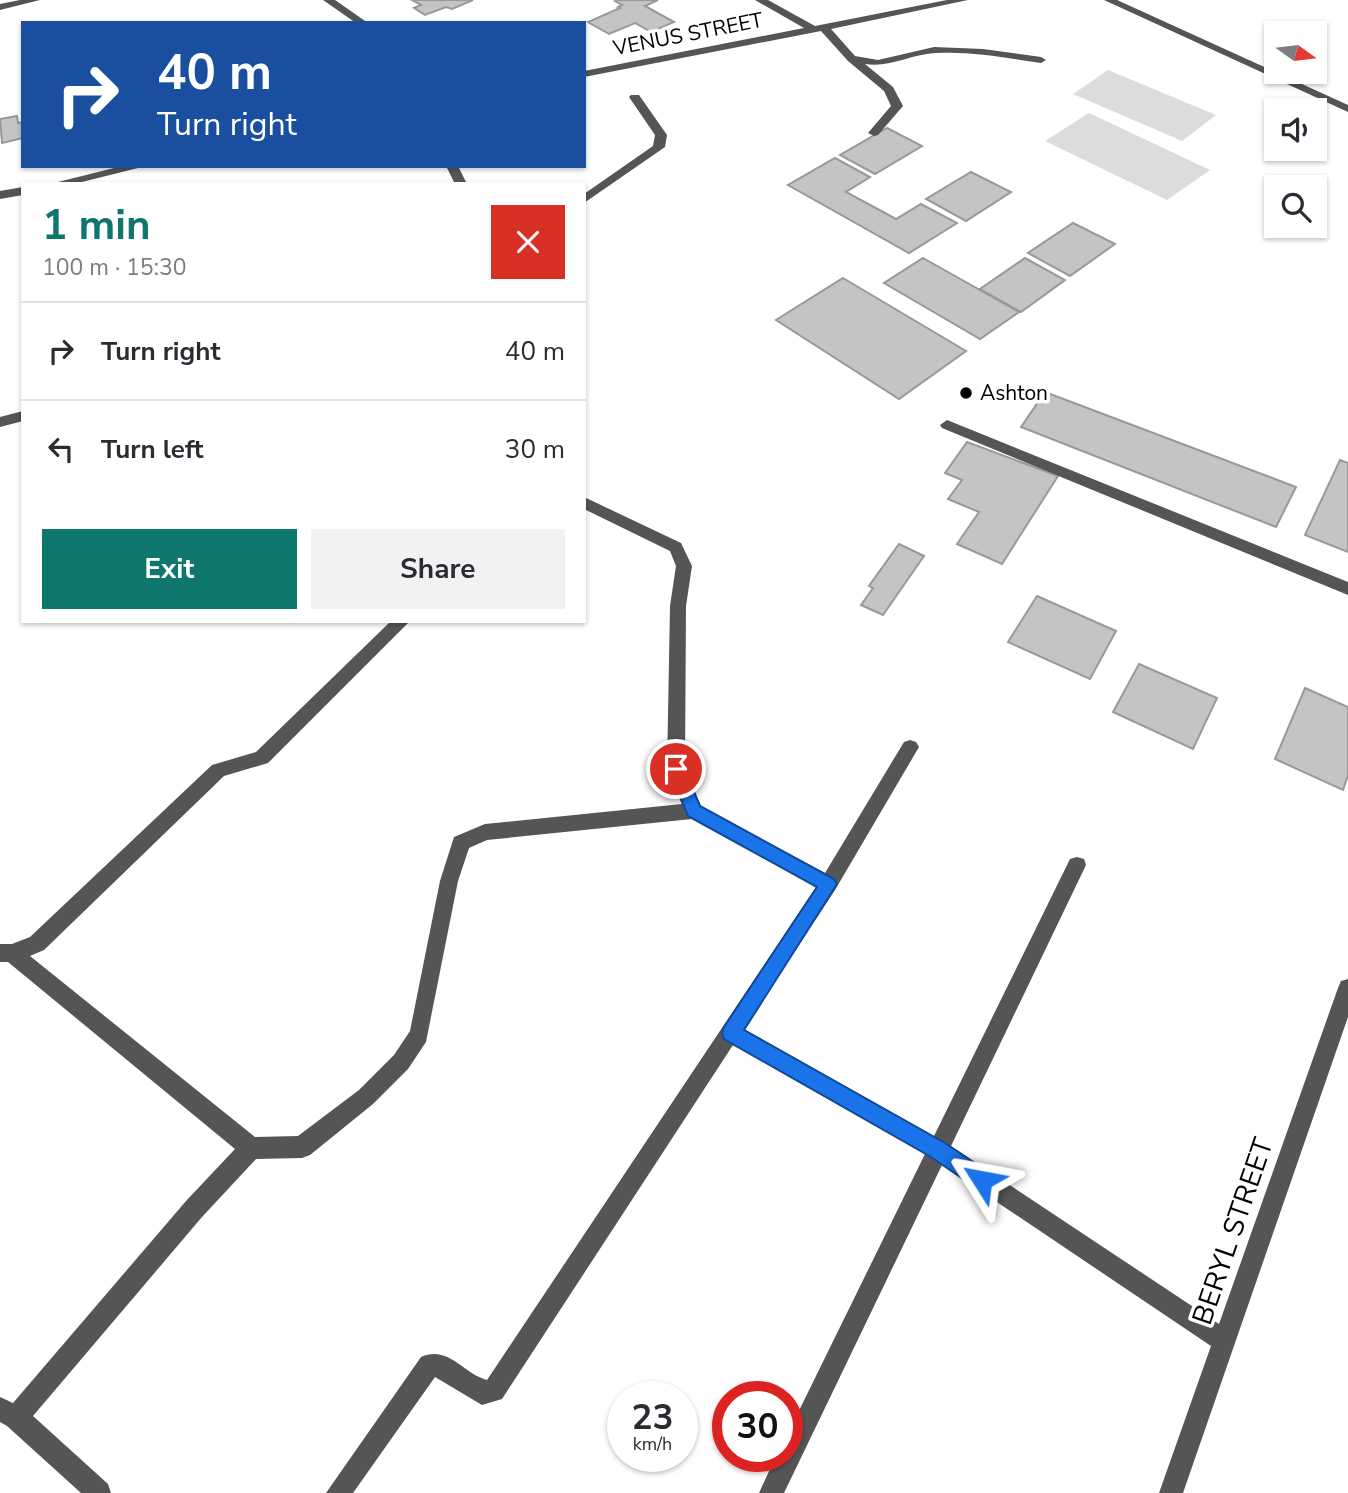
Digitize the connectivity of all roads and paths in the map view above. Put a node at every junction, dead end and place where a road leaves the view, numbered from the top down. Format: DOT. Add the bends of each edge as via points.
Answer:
graph roads {
  1 [pos="35,0"];
  2 [pos="328,0"];
  3 [pos="760,0"];
  4 [pos="963,0"];
  5 [pos="1109,0"];
  6 [pos="0,6"];
  7 [pos="360,21"];
  8 [pos="819,29"];
  9 [pos="852,59"];
  10 [pos="1041,60"];
  11 [pos="586,74"];
  12 [pos="635,97"];
  13 [pos="1348,109"];
  14 [pos="874,133"];
  15 [pos="131,168"];
  16 [pos="65,182"];
  17 [pos="21,191"];
  18 [pos="0,195"];
  19 [pos="586,199"];
  20 [pos="21,417"];
  21 [pos="0,422"];
  22 [pos="947,425"];
  23 [pos="586,503"];
  24 [pos="1348,589"];
  25 [pos="400,623"];
  26 [pos="910,747"];
  27 [pos="694,811"];
  28 [pos="1077,865"];
  29 [pos="828,884"];
  30 [pos="6,953"];
  31 [pos="1348,988"];
  32 [pos="731,1033"];
  33 [pos="251,1148"];
  34 [pos="938,1150"];
  35 [pos="1225,1342"];
  36 [pos="8,1413"];
  37 [pos="99,1493"];
  38 [pos="338,1493"];
  39 [pos="771,1493"];
  40 [pos="1171,1493"];
  1 -- 6 [label="street"];
  2 -- 7 [label="street"];
  3 -- 8 [label="street"];
  4 -- 8 [label="street, VENUS STREET"];
  5 -- 13 [label="street"];
  8 -- 9 [label="street"];
  8 -- 11 [label="street, VENUS STREET"];
  9 -- 10 [label="street" via="878,63 934,50"];
  9 -- 14 [label="street" via="889,89 897,106"];
  12 -- 19 [label="street" via="661,135 659,147"];
  15 -- 16 [label="street"];
  17 -- 18 [label="street"];
  20 -- 21 [label="street"];
  22 -- 24 [label="street"];
  23 -- 27 [label="street" via="676,547 684,566 678,606 676,769"];
  25 -- 30 [label="street" via="262,758 218,770 37,944"];
  26 -- 29 [label="street"];
  27 -- 29 [label="street"];
  27 -- 33 [label="street" via="485,832 461,844 449,881 419,1035 401,1062 366,1097 302,1147"];
  28 -- 34 [label="street"];
  29 -- 32 [label="street"];
  30 -- 33 [label="street"];
  31 -- 35 [label="street, BERYL STREET"];
  32 -- 34 [label="street"];
  32 -- 38 [label="street" via="494,1391 482,1393 442,1366 429,1365"];
  33 -- 36 [label="street"];
  34 -- 35 [label="street"];
  34 -- 39 [label="street"];
  35 -- 40 [label="street, BERYL STREET"];
  36 -- 37 [label="street"];
}
